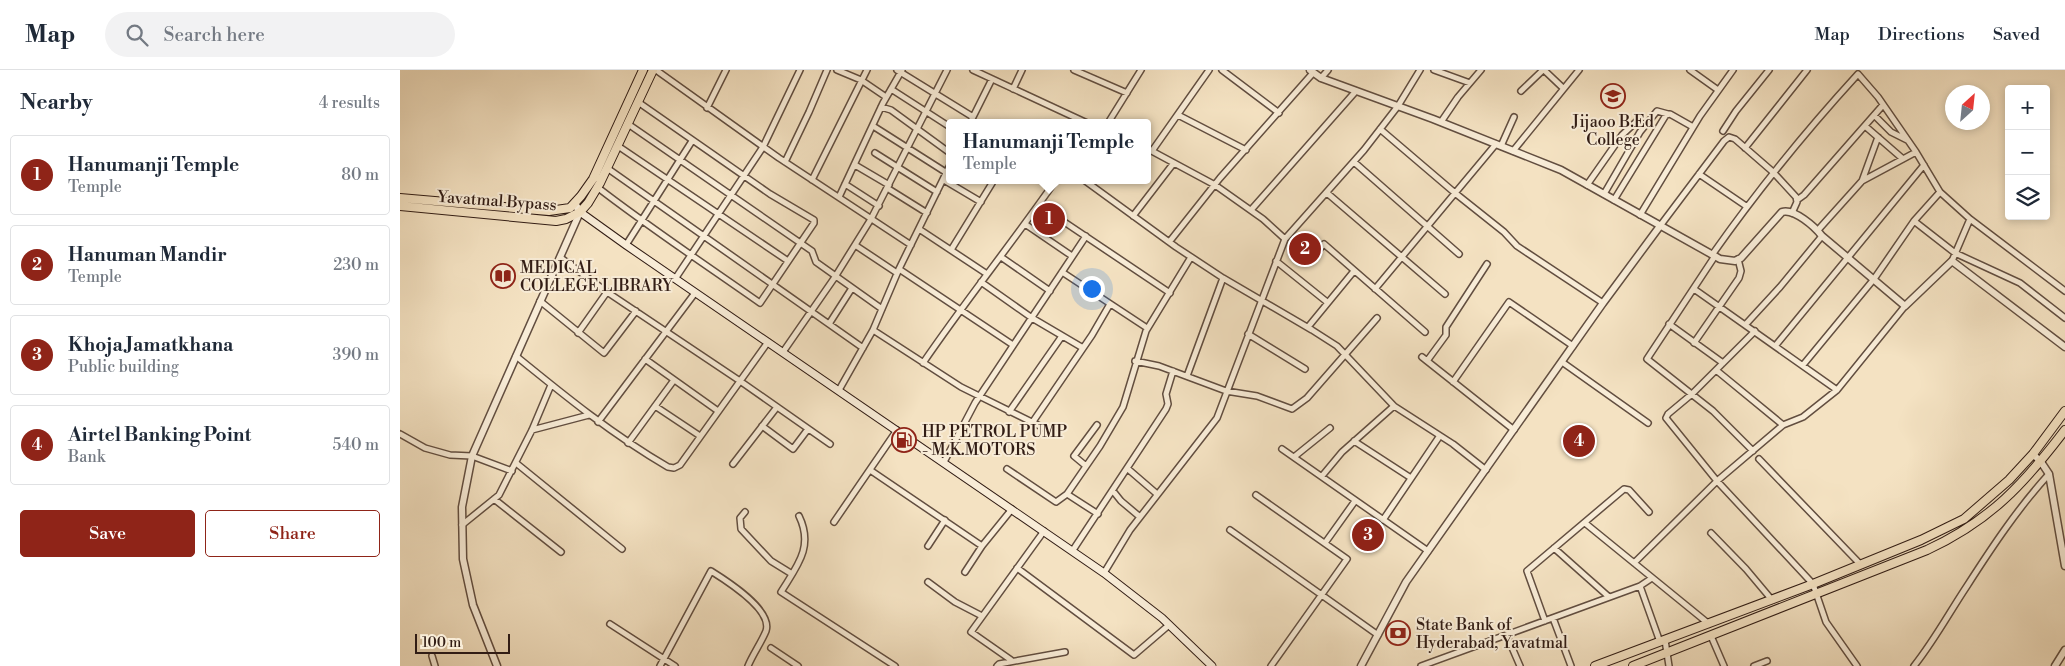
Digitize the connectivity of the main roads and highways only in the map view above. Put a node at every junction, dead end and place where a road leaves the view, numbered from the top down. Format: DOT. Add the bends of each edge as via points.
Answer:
graph roads {
  1 [pos="643,70"];
  2 [pos="654,70"];
  3 [pos="400,198"];
  4 [pos="575,204"];
  5 [pos="400,206"];
  6 [pos="580,212"];
  7 [pos="2065,411"];
  8 [pos="2065,430"];
  9 [pos="1212,666"];
  10 [pos="1595,666"];
  11 [pos="1633,666"];
  1 -- 4 [label="main road, Yavatmal Bypass" via="592,179"];
  2 -- 6 [label="main road, Yavatmal Bypass" via="607,168"];
  3 -- 4 [label="main road, Yavatmal Bypass" via="549,211 563,210"];
  4 -- 6 [label="main road"];
  5 -- 6 [label="main road, Yavatmal Bypass" via="556,220"];
  6 -- 9 [label="main road" via="1073,550 1169,625"];
  7 -- 10 [label="main road" via="2010,480 1964,519 1861,565"];
  8 -- 11 [label="main road" via="2041,462 2005,500 1960,534"];
}
